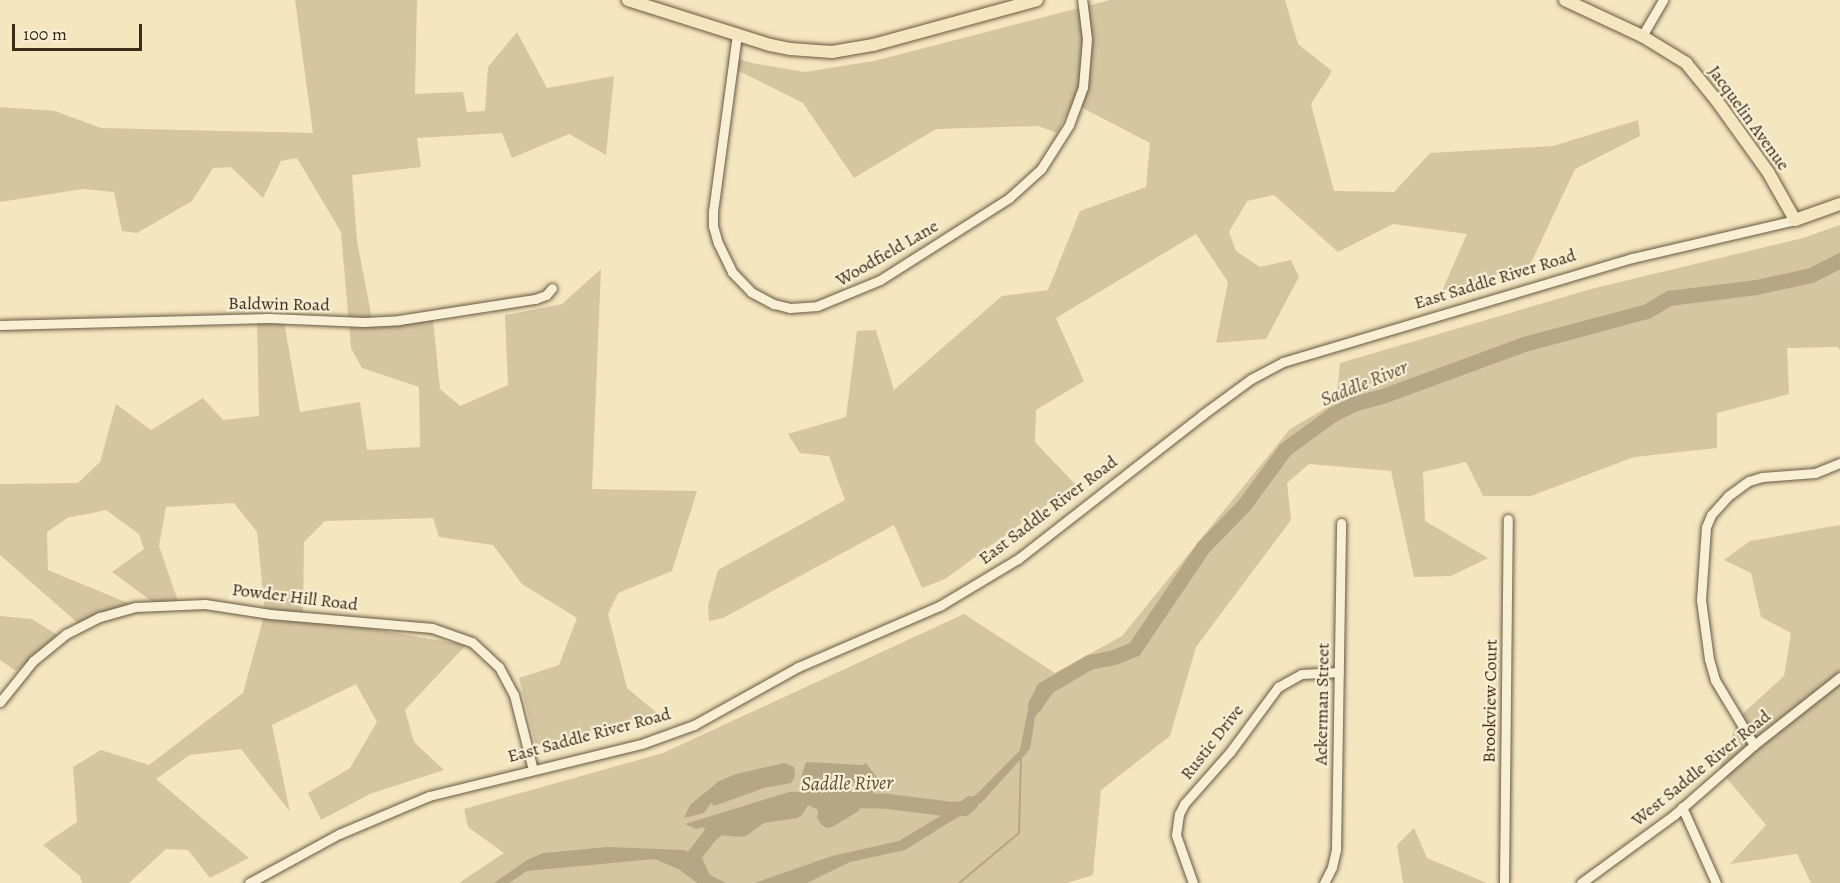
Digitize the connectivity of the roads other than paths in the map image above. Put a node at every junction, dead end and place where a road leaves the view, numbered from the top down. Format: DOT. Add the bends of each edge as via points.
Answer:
graph roads {
  1 [pos="628,0"];
  2 [pos="1037,0"];
  3 [pos="1082,0"];
  4 [pos="1565,0"];
  5 [pos="1663,0"];
  6 [pos="737,34"];
  7 [pos="1642,36"];
  8 [pos="1840,204"];
  9 [pos="1795,220"];
  10 [pos="552,288"];
  11 [pos="0,325"];
  12 [pos="1840,463"];
  13 [pos="1508,519"];
  14 [pos="1341,523"];
  15 [pos="1339,672"];
  16 [pos="1840,677"];
  17 [pos="0,702"];
  18 [pos="1754,745"];
  19 [pos="533,770"];
  20 [pos="1683,807"];
  21 [pos="249,883"];
  22 [pos="1193,883"];
  23 [pos="1324,883"];
  24 [pos="1504,883"];
  25 [pos="1581,883"];
  26 [pos="1716,883"];
  1 -- 6 [label="main road"];
  2 -- 6 [label="main road" via="842,51 790,49"];
  3 -- 6 [label="street, Woodfield Lane" via="1088,39 1083,87 1062,140 1041,169 1009,198 880,280 817,306 790,308 751,292 732,272 718,243 713,226 715,198"];
  4 -- 7 [label="main road, Jacquelin Avenue"];
  5 -- 7 [label="street"];
  7 -- 9 [label="main road, Jacquelin Avenue" via="1686,63 1706,86 1768,172"];
  8 -- 9 [label="main road, East Saddle River Road"];
  9 -- 19 [label="street, East Saddle River Road" via="1632,258 1283,362 1243,385 1028,552 965,592 798,667 694,724 644,742"];
  10 -- 11 [label="street, Baldwin Road" via="535,298 399,320 269,318"];
  12 -- 18 [label="street" via="1815,473 1749,481 1728,496 1706,526 1701,600 1709,659 1715,680"];
  13 -- 24 [label="street, Brookview Court"];
  14 -- 15 [label="street, Ackerman Street"];
  15 -- 22 [label="street, Rustic Drive" via="1301,674 1278,687 1230,752 1184,804 1176,835"];
  15 -- 23 [label="street, Ackerman Street" via="1336,849"];
  16 -- 18 [label="street, West Saddle River Road"];
  17 -- 19 [label="street, Powder Hill Road" via="33,661 66,634 100,617 136,608 205,604 270,614 432,628 472,642 499,667 514,695"];
  18 -- 20 [label="street, West Saddle River Road"];
  19 -- 21 [label="street, East Saddle River Road" via="460,787 399,807 339,834"];
  20 -- 25 [label="street, West Saddle River Road"];
  20 -- 26 [label="street"];
}
